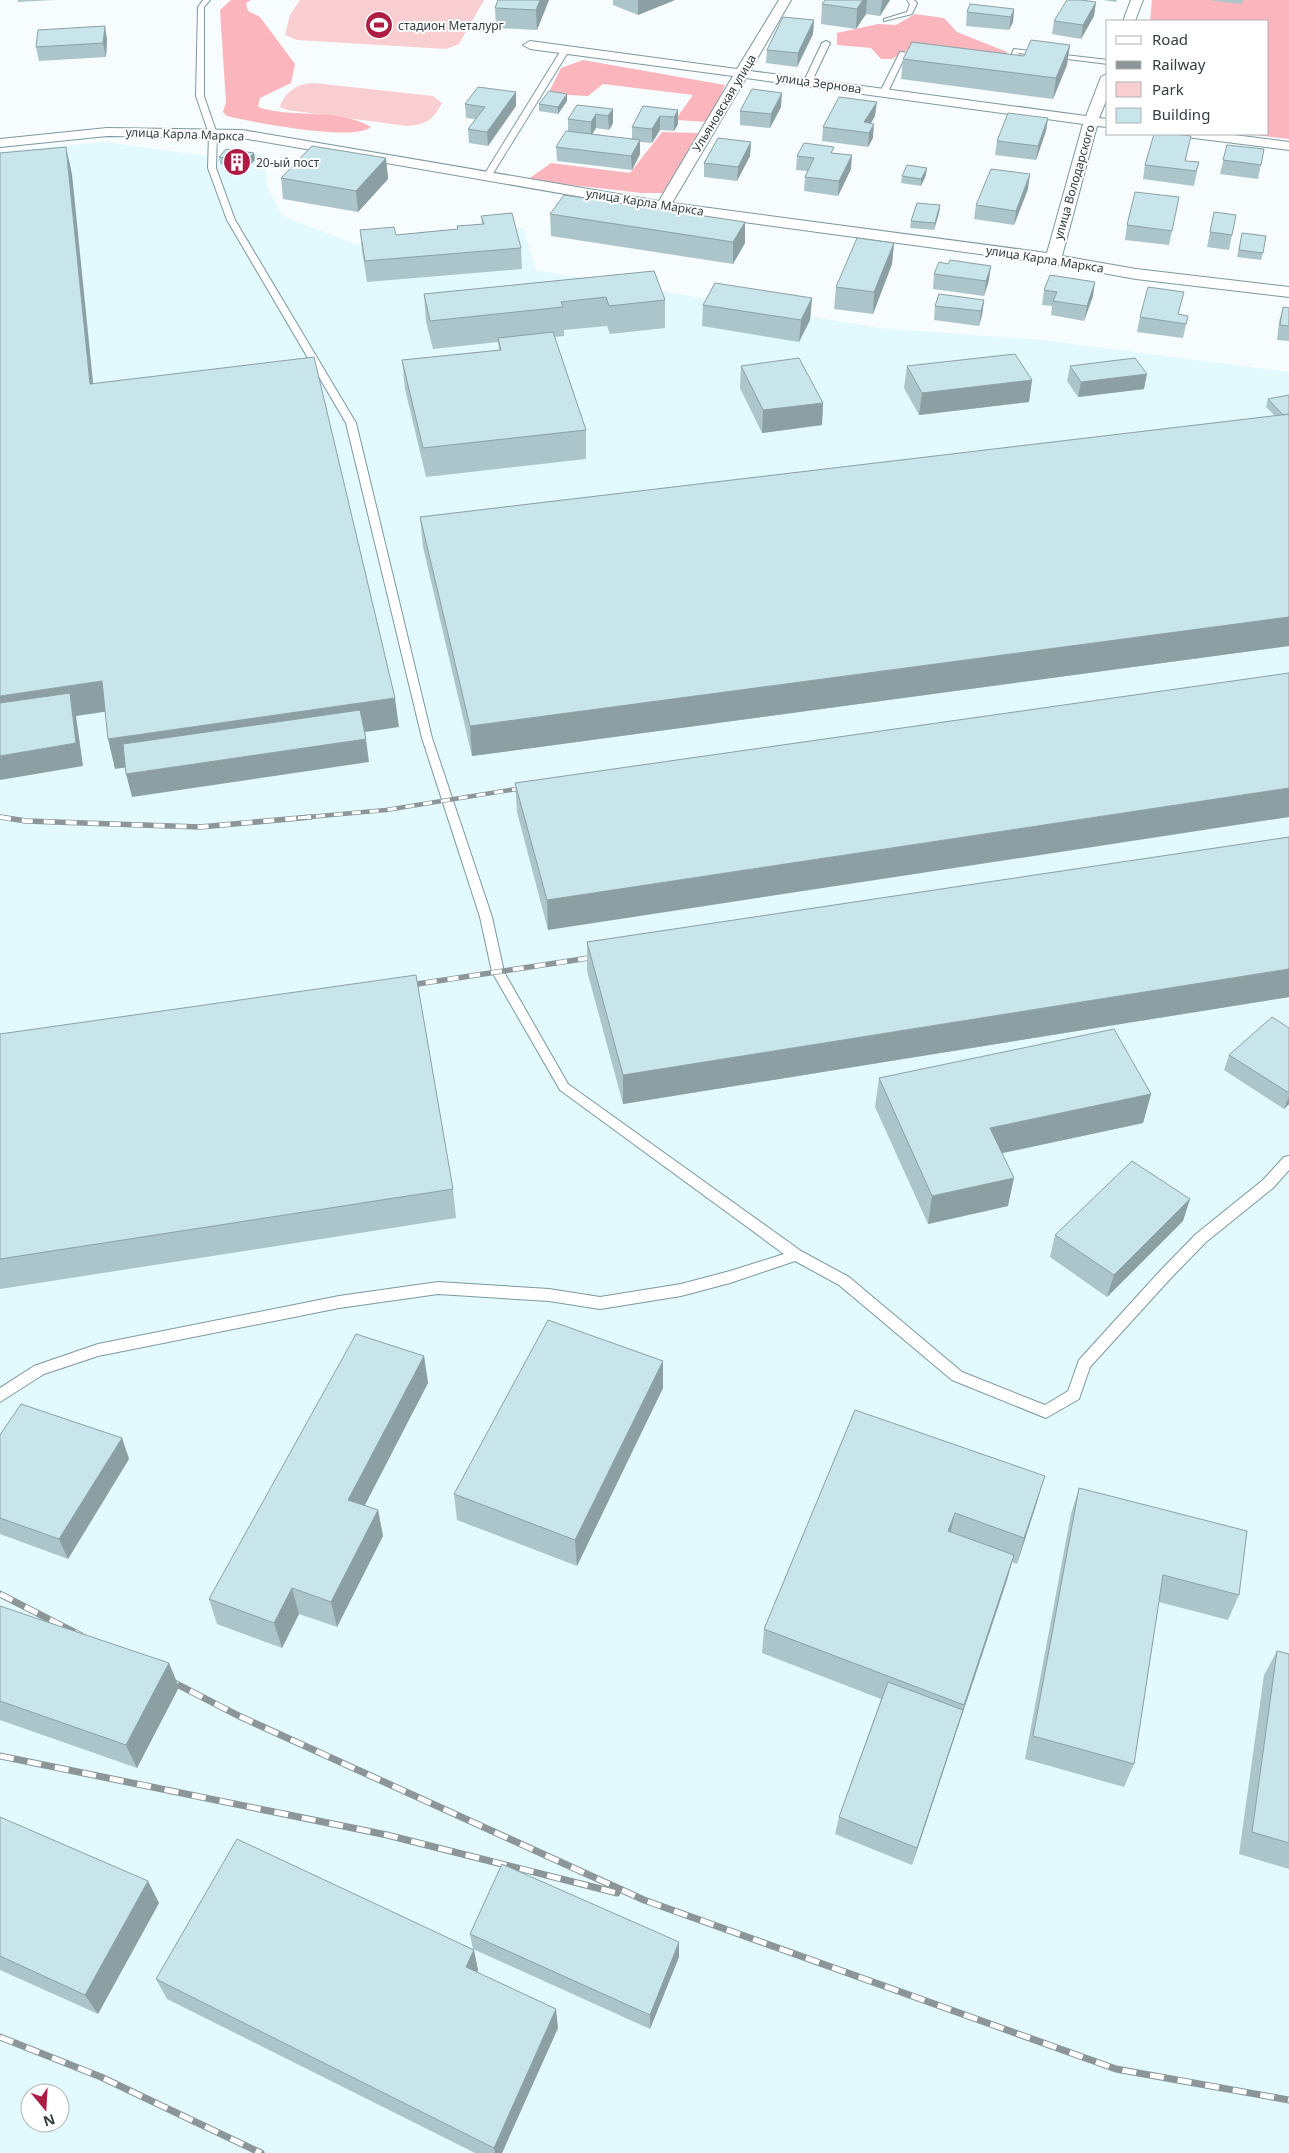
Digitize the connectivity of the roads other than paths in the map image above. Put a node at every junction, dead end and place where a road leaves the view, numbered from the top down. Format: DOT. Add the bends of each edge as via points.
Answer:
graph roads {
  1 [pos="196,0"];
  2 [pos="207,0"];
  3 [pos="785,0"];
  4 [pos="910,0"];
  5 [pos="1137,0"];
  6 [pos="202,7"];
  7 [pos="886,20"];
  8 [pos="1129,20"];
  9 [pos="826,43"];
  10 [pos="530,45"];
  11 [pos="566,49"];
  12 [pos="932,58"];
  13 [pos="1106,62"];
  14 [pos="1000,66"];
  15 [pos="743,72"];
  16 [pos="808,81"];
  17 [pos="1106,82"];
  18 [pos="884,92"];
  19 [pos="1091,120"];
  20 [pos="1106,123"];
  21 [pos="213,134"];
  22 [pos="1202,135"];
  23 [pos="0,143"];
  24 [pos="1289,146"];
  25 [pos="488,175"];
  26 [pos="663,206"];
  27 [pos="1053,259"];
  28 [pos="1289,292"];
  29 [pos="1289,1161"];
  30 [pos="796,1255"];
  31 [pos="0,1396"];
  1 -- 6 [label="lane"];
  2 -- 6 [label="lane"];
  3 -- 15 [label="street, Ульяновская улица"];
  4 -- 7 [label="lane" via="914,4 910,13"];
  5 -- 8 [label="street"];
  6 -- 21 [label="lane" via="200,96"];
  9 -- 16 [label="lane"];
  10 -- 11 [label="street, улица Зернова"];
  11 -- 15 [label="street, улица Зернова"];
  11 -- 25 [label="lane"];
  12 -- 18 [label="lane" via="902,54"];
  13 -- 14 [label="lane" via="1017,50 1010,67"];
  15 -- 16 [label="street, улица Зернова"];
  15 -- 26 [label="street, Ульяновская улица"];
  16 -- 18 [label="street, улица Зернова"];
  17 -- 19 [label="street, улица Володарского"];
  18 -- 19 [label="street, улица Зернова"];
  19 -- 20 [label="street, улица Зернова"];
  19 -- 27 [label="street, улица Володарского"];
  21 -- 23 [label="street, улица Карла Маркса" via="107,132"];
  21 -- 25 [label="street, улица Карла Маркса" via="242,134"];
  21 -- 30 [label="lane" via="212,168 231,220 351,423 427,738 486,917 498,972 564,1087"];
  22 -- 24 [label="street"];
  25 -- 26 [label="street, улица Карла Маркса"];
  26 -- 27 [label="street, улица Карла Маркса"];
  27 -- 28 [label="street, улица Карла Маркса" via="1136,274"];
  29 -- 30 [label="lane" via="1268,1184 1201,1238 1165,1275 1084,1364 1074,1395 1046,1412 957,1376 844,1281"];
  30 -- 31 [label="lane" via="681,1290 610,1302 438,1288 338,1302 98,1350 39,1370"];
}
